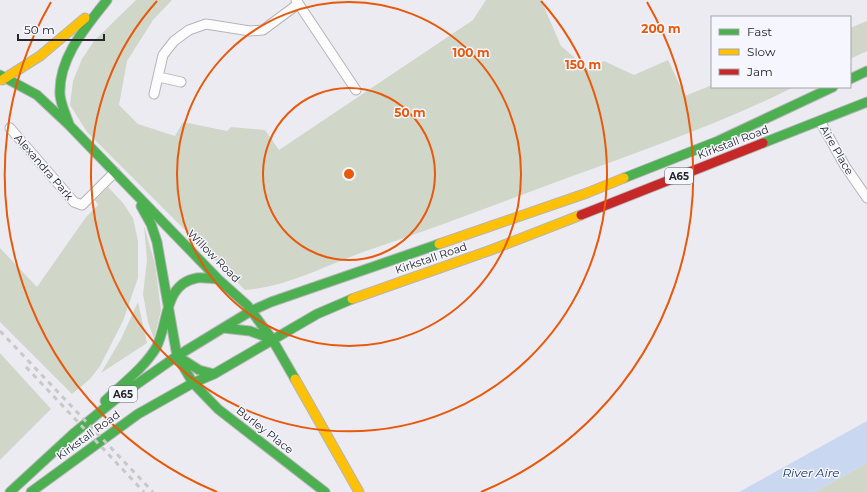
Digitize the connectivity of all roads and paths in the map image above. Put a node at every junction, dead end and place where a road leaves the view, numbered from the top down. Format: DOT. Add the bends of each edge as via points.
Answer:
graph roads {
  1 [pos="107,0"];
  2 [pos="297,2"];
  3 [pos="866,75"];
  4 [pos="159,77"];
  5 [pos="2,78"];
  6 [pos="851,79"];
  7 [pos="181,82"];
  8 [pos="832,88"];
  9 [pos="356,90"];
  10 [pos="154,94"];
  11 [pos="867,102"];
  12 [pos="820,121"];
  13 [pos="69,125"];
  14 [pos="10,128"];
  15 [pos="115,172"];
  16 [pos="135,194"];
  17 [pos="867,198"];
  18 [pos="218,279"];
  19 [pos="168,304"];
  20 [pos="251,311"];
  21 [pos="223,328"];
  22 [pos="272,339"];
  23 [pos="177,356"];
  24 [pos="214,374"];
  25 [pos="193,383"];
  26 [pos="73,434"];
  27 [pos="356,490"];
  28 [pos="10,492"];
  29 [pos="31,492"];
  30 [pos="325,492"];
  1 -- 5 [label="main road" via="40,56"];
  1 -- 13 [label="main road" via="78,38 64,73 60,95"];
  2 -- 4 [label="street" via="263,30 250,31 206,24 190,30 174,41 163,54"];
  2 -- 9 [label="street"];
  3 -- 6 [label="main road"];
  4 -- 7 [label="street"];
  4 -- 10 [label="street"];
  5 -- 13 [label="main road, Willow Road" via="37,95"];
  8 -- 20 [label="main road, Kirkstall Road / A65" via="718,141 587,193"];
  11 -- 12 [label="main road, Kirkstall Road / A65"];
  12 -- 17 [label="street, Aire Place" via="845,166"];
  12 -- 22 [label="main road, Kirkstall Road / A65" via="491,250 346,301"];
  13 -- 15 [label="main road, Willow Road"];
  14 -- 15 [label="street, Alexandra Park" via="78,204 82,205"];
  15 -- 16 [label="main road, Willow Road"];
  16 -- 18 [label="main road, Willow Road"];
  16 -- 19 [label="main road, Willow Road" via="151,224 157,242"];
  18 -- 19 [label="main road" via="186,280 177,287"];
  18 -- 20 [label="main road, Willow Road"];
  19 -- 23 [label="main road, Willow Road"];
  19 -- 26 [label="main road" via="164,329 156,348"];
  20 -- 21 [label="main road, Kirkstall Road / A65"];
  20 -- 22 [label="main road, Willow Road"];
  21 -- 22 [label="main road" via="250,331"];
  21 -- 23 [label="main road, Kirkstall Road / A65"];
  22 -- 24 [label="main road, Kirkstall Road / A65"];
  22 -- 27 [label="main road"];
  23 -- 24 [label="main road" via="199,370"];
  23 -- 25 [label="main road, Burley Place"];
  23 -- 26 [label="main road, Kirkstall Road / A65" via="116,398"];
  24 -- 25 [label="main road, Kirkstall Road / A65"];
  25 -- 29 [label="main road, Kirkstall Road / A65" via="119,427"];
  25 -- 30 [label="main road, Burley Place" via="218,409"];
  26 -- 28 [label="main road, Kirkstall Road / A65"];
}
